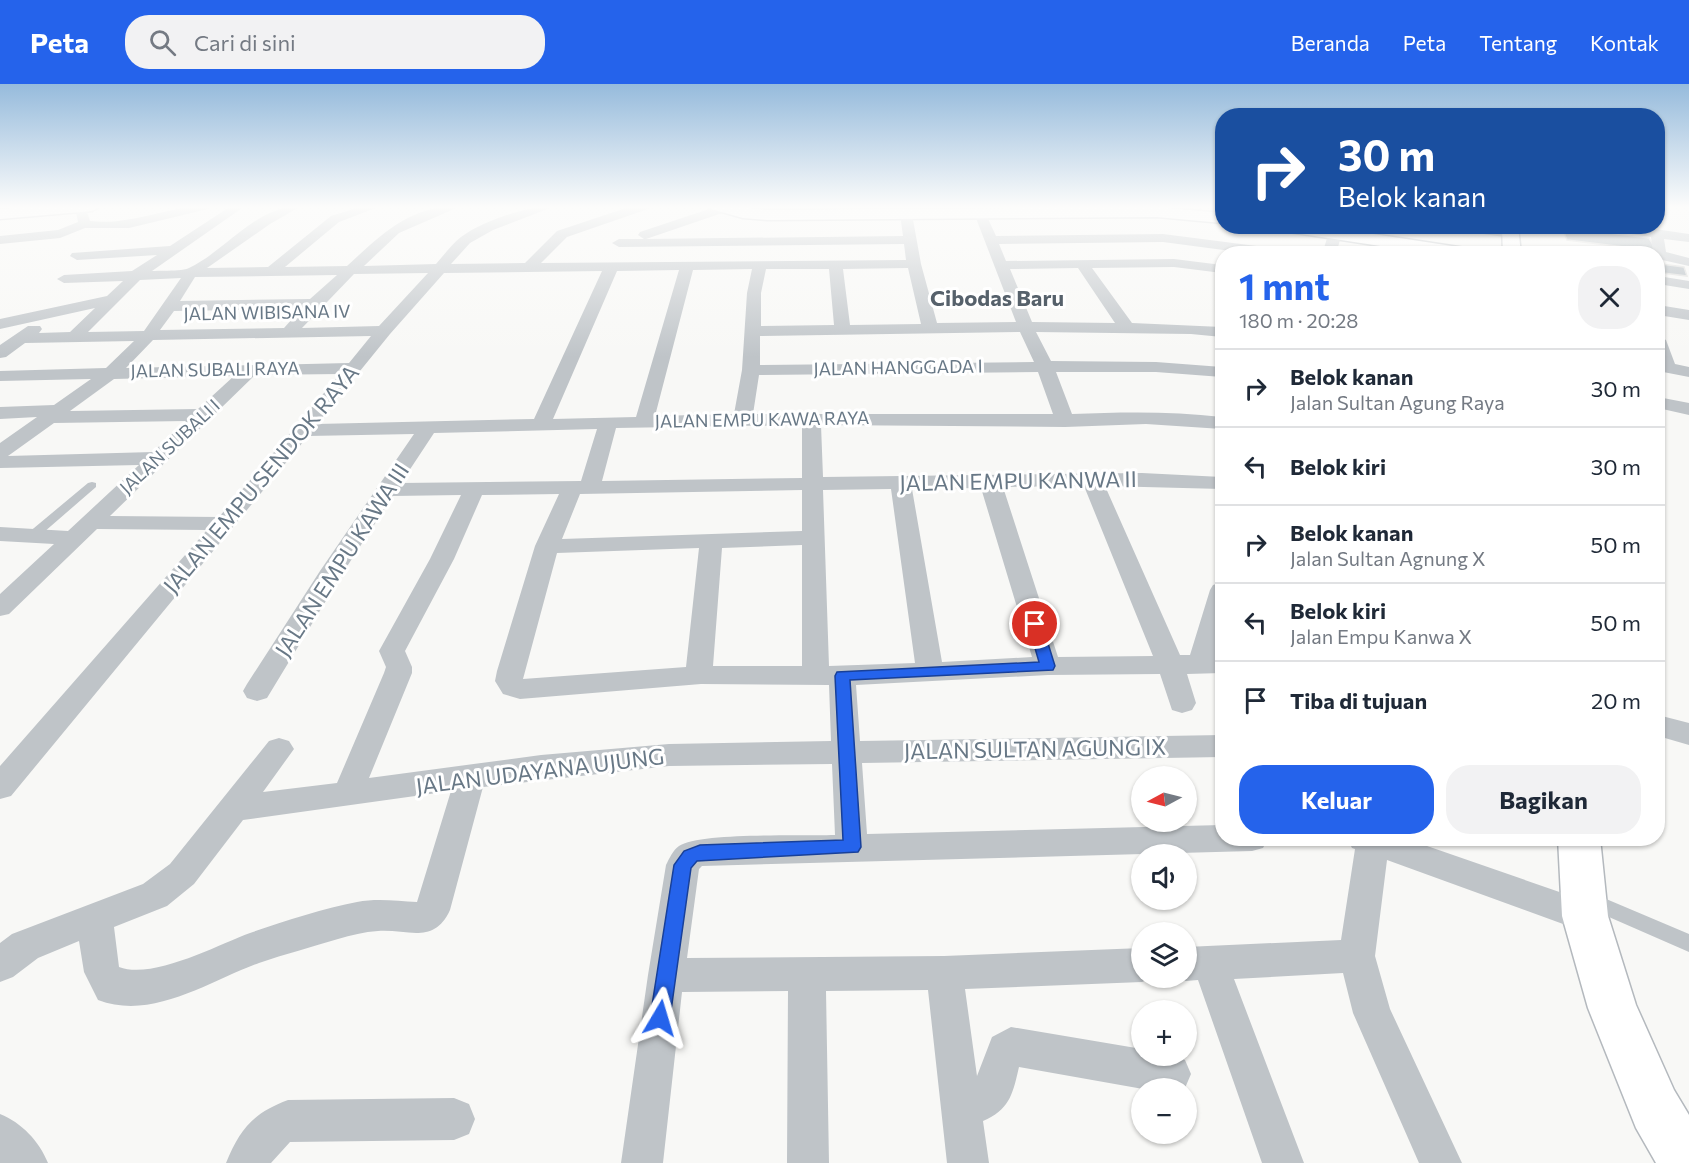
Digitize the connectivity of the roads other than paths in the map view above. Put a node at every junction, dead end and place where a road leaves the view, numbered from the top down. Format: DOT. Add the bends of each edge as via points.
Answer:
graph roads {
  1 [pos="161,256"];
  2 [pos="215,256"];
  3 [pos="289,256"];
  4 [pos="365,256"];
  5 [pos="450,256"];
  6 [pos="539,256"];
  7 [pos="612,256"];
  8 [pos="913,256"];
  9 [pos="997,256"];
  10 [pos="1666,256"];
  11 [pos="1689,262"];
  12 [pos="914,264"];
  13 [pos="1082,264"];
  14 [pos="1001,265"];
  15 [pos="687,266"];
  16 [pos="760,266"];
  17 [pos="836,266"];
  18 [pos="529,267"];
  19 [pos="606,267"];
  20 [pos="1215,268"];
  21 [pos="438,269"];
  22 [pos="349,271"];
  23 [pos="271,272"];
  24 [pos="297,272"];
  25 [pos="191,273"];
  26 [pos="136,275"];
  27 [pos="64,279"];
  28 [pos="1665,281"];
  29 [pos="1689,285"];
  30 [pos="328,291"];
  31 [pos="109,300"];
  32 [pos="314,304"];
  33 [pos="167,306"];
  34 [pos="60,311"];
  35 [pos="1665,311"];
  36 [pos="1689,315"];
  37 [pos="0,324"];
  38 [pos="1026,327"];
  39 [pos="1126,327"];
  40 [pos="930,328"];
  41 [pos="843,330"];
  42 [pos="384,331"];
  43 [pos="752,331"];
  44 [pos="1215,331"];
  45 [pos="290,332"];
  46 [pos="150,334"];
  47 [pos="74,337"];
  48 [pos="21,338"];
  49 [pos="0,353"];
  50 [pos="1045,367"];
  51 [pos="1665,367"];
  52 [pos="354,368"];
  53 [pos="251,370"];
  54 [pos="751,370"];
  55 [pos="1215,371"];
  56 [pos="111,372"];
  57 [pos="1689,372"];
  58 [pos="0,376"];
  59 [pos="1665,404"];
  60 [pos="1686,408"];
  61 [pos="0,413"];
  62 [pos="57,413"];
  63 [pos="205,415"];
  64 [pos="743,420"];
  65 [pos="811,420"];
  66 [pos="644,421"];
  67 [pos="1065,421"];
  68 [pos="1215,422"];
  69 [pos="608,423"];
  70 [pos="541,425"];
  71 [pos="428,428"];
  72 [pos="1689,428"];
  73 [pos="301,430"];
  74 [pos="2,452"];
  75 [pos="160,458"];
  76 [pos="1092,480"];
  77 [pos="990,481"];
  78 [pos="900,482"];
  79 [pos="1215,482"];
  80 [pos="813,483"];
  81 [pos="92,485"];
  82 [pos="580,488"];
  83 [pos="388,490"];
  84 [pos="474,490"];
  85 [pos="225,524"];
  86 [pos="80,530"];
  87 [pos="0,534"];
  88 [pos="32,536"];
  89 [pos="813,538"];
  90 [pos="711,541"];
  91 [pos="547,546"];
  92 [pos="2,604"];
  93 [pos="1215,642"];
  94 [pos="1170,664"];
  95 [pos="1212,664"];
  96 [pos="1048,666"];
  97 [pos="930,671"];
  98 [pos="701,675"];
  99 [pos="829,675"];
  100 [pos="257,691"];
  101 [pos="1182,703"];
  102 [pos="1665,728"];
  103 [pos="1689,734"];
  104 [pos="1215,746"];
  105 [pos="279,749"];
  106 [pos="847,753"];
  107 [pos="470,778"];
  108 [pos="0,787"];
  109 [pos="347,794"];
  110 [pos="234,809"];
  111 [pos="1215,839"];
  112 [pos="1368,846"];
  113 [pos="1391,846"];
  114 [pos="1580,846"];
  115 [pos="852,847"];
  116 [pos="1584,906"];
  117 [pos="96,918"];
  118 [pos="1689,943"];
  119 [pos="1357,956"];
  120 [pos="1198,963"];
  121 [pos="1131,965"];
  122 [pos="0,966"];
  123 [pos="944,973"];
  124 [pos="807,974"];
  125 [pos="666,975"];
  126 [pos="1171,1074"];
  127 [pos="961,1105"];
  128 [pos="454,1119"];
  129 [pos="0,1135"];
  130 [pos="27,1163"];
  131 [pos="247,1163"];
  132 [pos="642,1163"];
  133 [pos="808,1163"];
  134 [pos="968,1163"];
  135 [pos="1283,1163"];
  136 [pos="1441,1163"];
  137 [pos="1687,1163"];
  1 -- 26 [label="street"];
  2 -- 25 [label="street"];
  3 -- 23 [label="street"];
  4 -- 22 [label="street"];
  5 -- 21 [label="street, JALAN EMPU SENDOK RAYA"];
  6 -- 18 [label="street"];
  7 -- 19 [label="street"];
  8 -- 12 [label="street"];
  9 -- 14 [label="street"];
  10 -- 11 [label="street"];
  12 -- 17 [label="street"];
  12 -- 40 [label="street"];
  13 -- 14 [label="street"];
  13 -- 20 [label="street" via="1174,263"];
  13 -- 39 [label="street"];
  14 -- 38 [label="street"];
  15 -- 16 [label="street"];
  15 -- 19 [label="street"];
  15 -- 66 [label="street"];
  16 -- 17 [label="street"];
  16 -- 43 [label="street"];
  17 -- 41 [label="street"];
  18 -- 19 [label="street"];
  18 -- 21 [label="street"];
  19 -- 70 [label="street"];
  21 -- 22 [label="street"];
  21 -- 42 [label="street, JALAN EMPU SENDOK RAYA"];
  22 -- 24 [label="street"];
  22 -- 30 [label="street"];
  23 -- 24 [label="street"];
  23 -- 25 [label="street"];
  24 -- 30 [label="street" via="279,288"];
  25 -- 26 [label="street"];
  25 -- 33 [label="street"];
  26 -- 27 [label="street"];
  26 -- 31 [label="street"];
  28 -- 29 [label="street"];
  30 -- 32 [label="street"];
  31 -- 34 [label="street"];
  31 -- 47 [label="street"];
  32 -- 33 [label="street"];
  32 -- 45 [label="street"];
  33 -- 46 [label="street"];
  34 -- 37 [label="street"];
  34 -- 48 [label="street"];
  35 -- 36 [label="street"];
  38 -- 39 [label="street"];
  38 -- 40 [label="street"];
  38 -- 50 [label="street"];
  39 -- 44 [label="street"];
  40 -- 41 [label="street"];
  41 -- 43 [label="street"];
  42 -- 45 [label="street, JALAN WIBISANA IV"];
  42 -- 52 [label="street, JALAN EMPU SENDOK RAYA"];
  43 -- 54 [label="street"];
  45 -- 46 [label="street, JALAN WIBISANA IV"];
  46 -- 47 [label="street, JALAN WIBISANA IV"];
  46 -- 56 [label="street"];
  47 -- 48 [label="street, JALAN WIBISANA IV"];
  48 -- 49 [label="street"];
  50 -- 54 [label="street, JALAN HANGGADA I"];
  50 -- 55 [label="street, JALAN HANGGADA I"];
  50 -- 67 [label="street"];
  51 -- 57 [label="street"];
  52 -- 53 [label="street, JALAN SUBALI RAYA"];
  52 -- 73 [label="street, JALAN EMPU SENDOK RAYA"];
  53 -- 56 [label="street, JALAN SUBALI RAYA"];
  53 -- 63 [label="street, JALAN SUBALI I"];
  54 -- 64 [label="street"];
  56 -- 58 [label="street, JALAN SUBALI RAYA"];
  56 -- 62 [label="street"];
  59 -- 60 [label="street"];
  60 -- 72 [label="street"];
  61 -- 62 [label="street"];
  62 -- 63 [label="street"];
  62 -- 74 [label="street"];
  63 -- 75 [label="street, JALAN SUBALI I"];
  64 -- 65 [label="street, JALAN EMPU KAWA RAYA"];
  64 -- 66 [label="street, JALAN EMPU KAWA RAYA"];
  65 -- 67 [label="street, JALAN EMPU KAWA RAYA"];
  65 -- 80 [label="street"];
  66 -- 69 [label="street, JALAN EMPU KAWA RAYA"];
  67 -- 68 [label="street, JALAN EMPU KAWA RAYA" via="1176,419"];
  69 -- 70 [label="street, JALAN EMPU KAWA RAYA"];
  69 -- 82 [label="street"];
  70 -- 71 [label="street, JALAN EMPU KAWA RAYA"];
  71 -- 73 [label="street, JALAN EMPU KAWA RAYA"];
  71 -- 83 [label="street, JALAN EMPU KAWA III"];
  73 -- 85 [label="street, JALAN EMPU SENDOK RAYA"];
  74 -- 75 [label="street"];
  75 -- 86 [label="street, JALAN SUBALI I"];
  76 -- 77 [label="street, JALAN EMPU KANWA II"];
  76 -- 79 [label="street, JALAN EMPU KANWA II"];
  76 -- 94 [label="street"];
  77 -- 78 [label="street, JALAN EMPU KANWA II"];
  77 -- 96 [label="street"];
  78 -- 80 [label="street, JALAN EMPU KANWA II"];
  78 -- 97 [label="street"];
  80 -- 82 [label="street, JALAN EMPU KANWA II"];
  80 -- 89 [label="street"];
  81 -- 88 [label="lane"];
  82 -- 84 [label="street, JALAN EMPU KANWA II"];
  82 -- 91 [label="street"];
  83 -- 84 [label="street, JALAN EMPU KANWA II"];
  83 -- 100 [label="street, JALAN EMPU KAWA III"];
  84 -- 109 [label="street" via="392,651 398,673"];
  85 -- 86 [label="street"];
  85 -- 108 [label="street, JALAN EMPU SENDOK RAYA"];
  86 -- 88 [label="street"];
  86 -- 92 [label="street, JALAN SUBALI I"];
  87 -- 88 [label="street"];
  89 -- 90 [label="street"];
  89 -- 99 [label="street"];
  90 -- 91 [label="street"];
  90 -- 98 [label="street"];
  91 -- 98 [label="street" via="511,671 509,681 513,687 531,689"];
  93 -- 95 [label="street"];
  94 -- 95 [label="street"];
  94 -- 96 [label="street"];
  94 -- 101 [label="street"];
  96 -- 97 [label="street"];
  97 -- 99 [label="street"];
  98 -- 99 [label="street"];
  99 -- 106 [label="street"];
  102 -- 103 [label="street"];
  104 -- 106 [label="street, JALAN SULTAN AGUNG IX"];
  105 -- 110 [label="street"];
  106 -- 107 [label="street, JALAN UDAYANA UJUNG" via="669,755"];
  106 -- 115 [label="street"];
  107 -- 109 [label="street, JALAN UDAYANA UJUNG"];
  107 -- 117 [label="street" via="433,910 428,916 356,918 252,949 175,982 111,987 103,977 98,954"];
  109 -- 110 [label="street, JALAN UDAYANA UJUNG"];
  110 -- 117 [label="street" via="182,874 154,895"];
  111 -- 115 [label="street"];
  112 -- 119 [label="street"];
  113 -- 116 [label="street"];
  114 -- 116 [label="street"];
  115 -- 125 [label="street" via="700,852 690,856 683,865"];
  116 -- 118 [label="lane"];
  116 -- 137 [label="street" via="1617,1018 1655,1109"];
  117 -- 122 [label="street" via="25,946"];
  119 -- 120 [label="street"];
  119 -- 136 [label="street" via="1372,1013"];
  120 -- 135 [label="street"];
  121 -- 123 [label="street"];
  123 -- 124 [label="street"];
  123 -- 127 [label="street"];
  124 -- 125 [label="street"];
  124 -- 133 [label="street"];
  125 -- 132 [label="street"];
  126 -- 127 [label="street" via="1011,1046 1003,1052 991,1093 984,1100"];
  127 -- 134 [label="street"];
  128 -- 131 [label="street" via="288,1121 269,1132"];
  129 -- 130 [label="street"];
}
